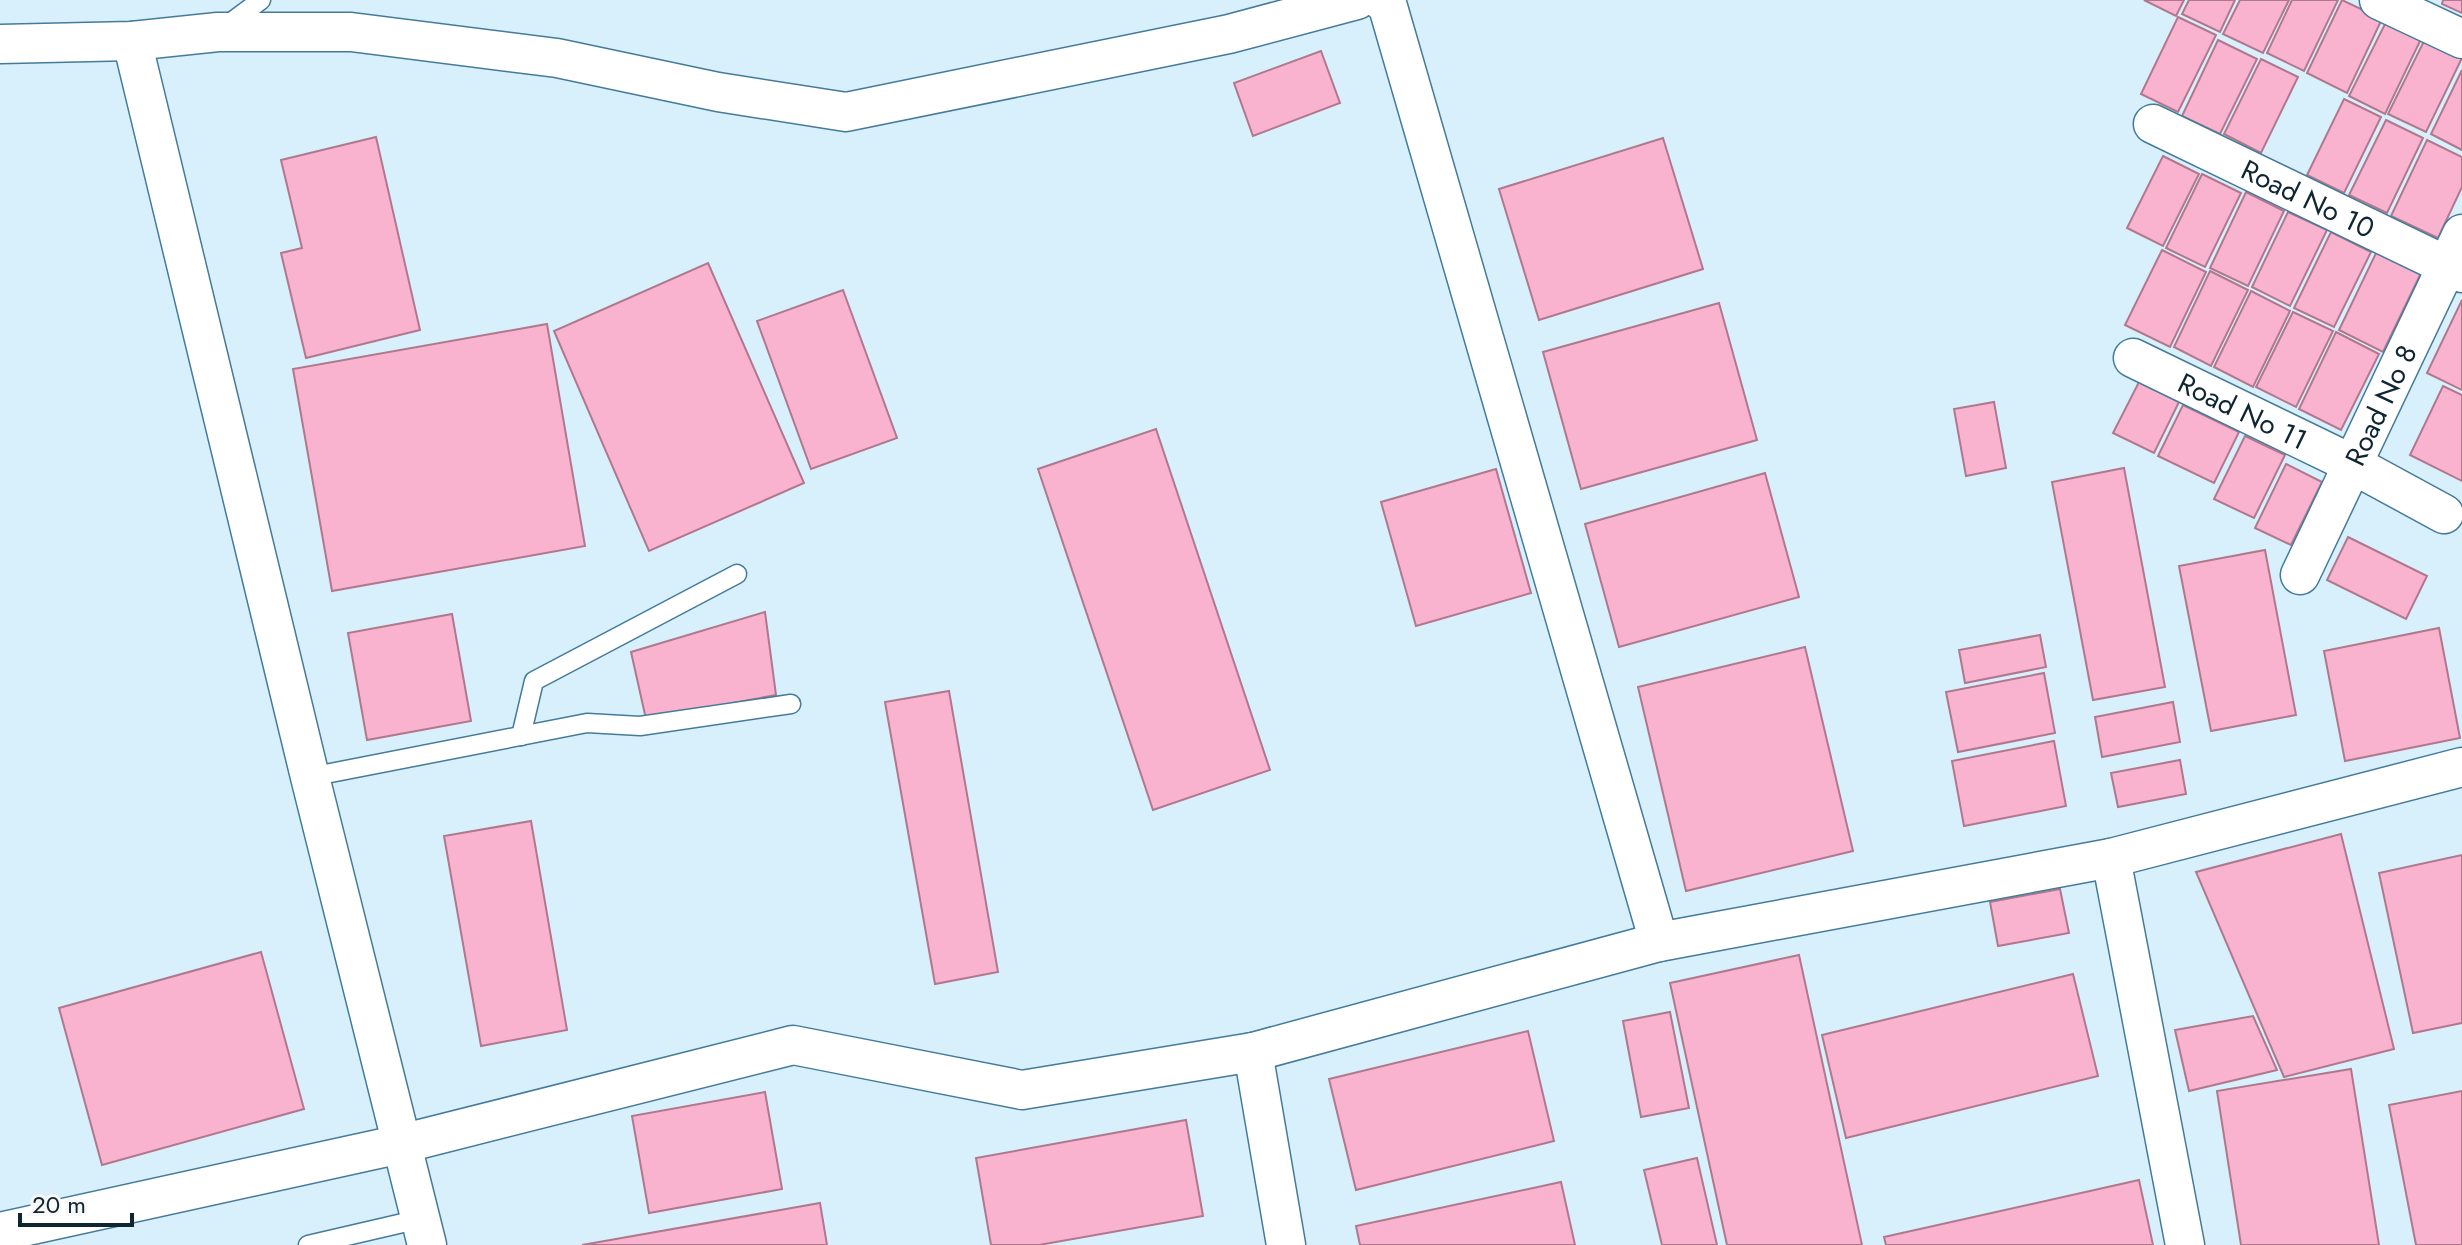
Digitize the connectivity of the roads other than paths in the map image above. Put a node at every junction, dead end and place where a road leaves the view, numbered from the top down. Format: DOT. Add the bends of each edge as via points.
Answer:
graph roads {
  1 [pos="261,0"];
  2 [pos="1357,0"];
  3 [pos="1381,0"];
  4 [pos="2379,0"];
  5 [pos="218,32"];
  6 [pos="2462,39"];
  7 [pos="132,41"];
  8 [pos="0,44"];
  9 [pos="2153,124"];
  10 [pos="2457,257"];
  11 [pos="2133,358"];
  12 [pos="2352,464"];
  13 [pos="2444,514"];
  14 [pos="737,574"];
  15 [pos="2300,575"];
  16 [pos="791,704"];
  17 [pos="521,736"];
  18 [pos="2462,767"];
  19 [pos="310,777"];
  20 [pos="2111,858"];
  21 [pos="1659,942"];
  22 [pos="1253,1052"];
  23 [pos="401,1144"];
  24 [pos="0,1232"];
  25 [pos="423,1232"];
  26 [pos="308,1245"];
  27 [pos="1286,1245"];
  28 [pos="2185,1245"];
  1 -- 5 [label="lane"];
  2 -- 5 [label="street" via="1229,34 846,112 543,56 351,32"];
  3 -- 21 [label="street" via="1388,7"];
  4 -- 6 [label="street"];
  5 -- 7 [label="street"];
  7 -- 8 [label="street"];
  7 -- 19 [label="street"];
  9 -- 10 [label="street, Road No 10"];
  10 -- 12 [label="street, Road No 8"];
  11 -- 12 [label="street, Road No 11"];
  12 -- 13 [label="street, Road No 11"];
  12 -- 15 [label="street, Road No 8"];
  14 -- 17 [label="lane" via="534,681"];
  16 -- 17 [label="lane" via="640,726 587,723"];
  17 -- 19 [label="lane"];
  18 -- 20 [label="street"];
  19 -- 23 [label="street"];
  20 -- 21 [label="street"];
  20 -- 28 [label="street"];
  21 -- 22 [label="street"];
  22 -- 23 [label="street" via="1022,1090 793,1045"];
  22 -- 27 [label="street"];
  23 -- 24 [label="street"];
  23 -- 25 [label="street"];
  25 -- 26 [label="lane"];
}
